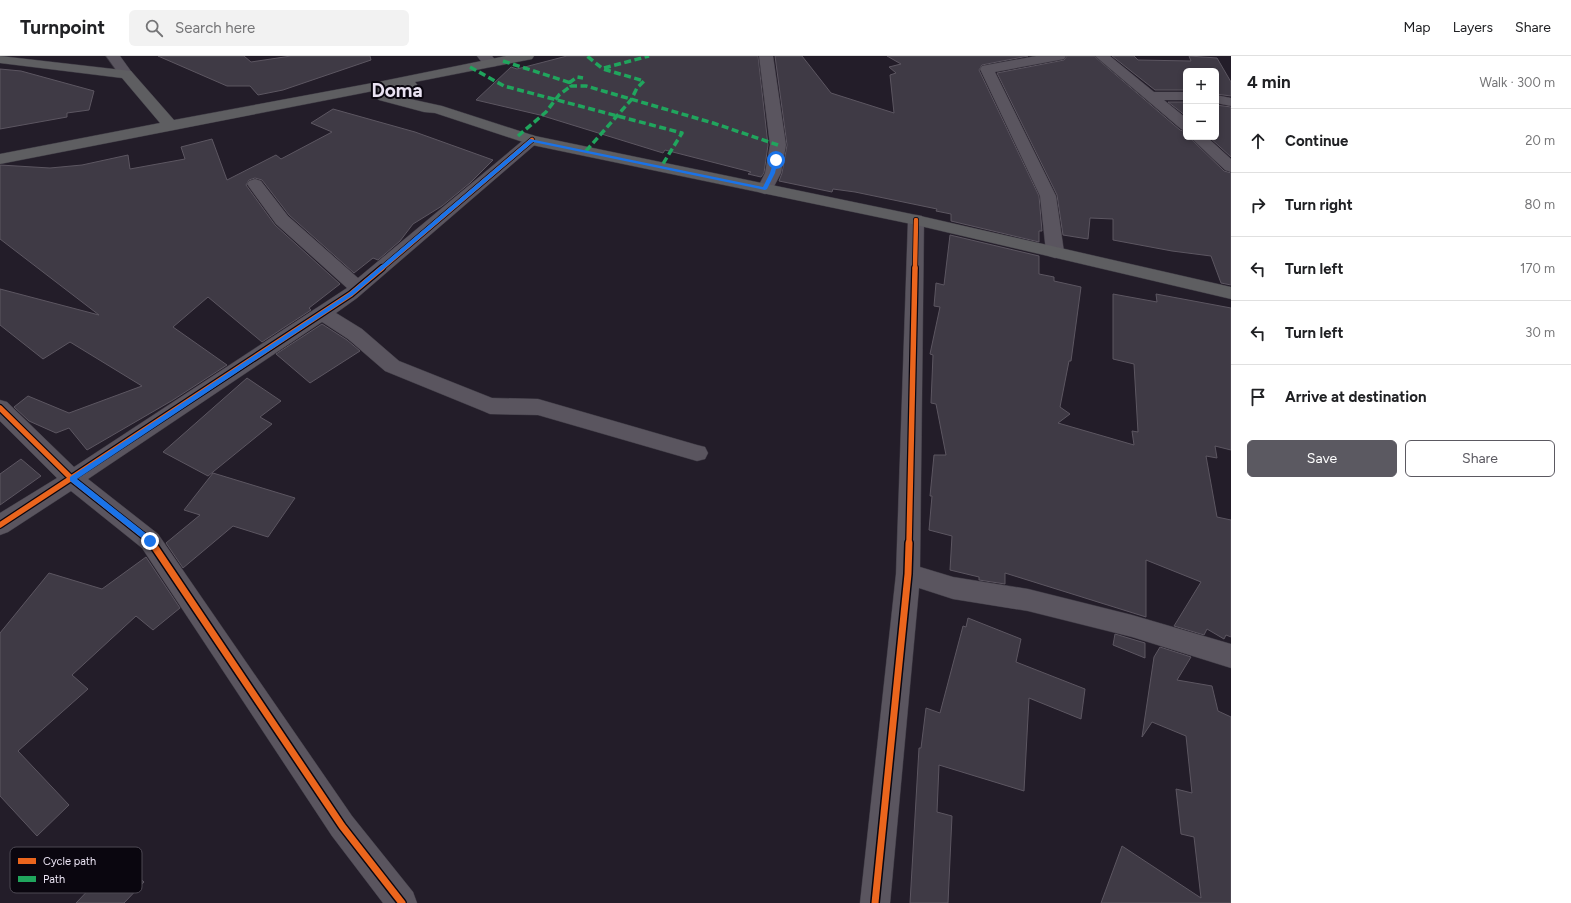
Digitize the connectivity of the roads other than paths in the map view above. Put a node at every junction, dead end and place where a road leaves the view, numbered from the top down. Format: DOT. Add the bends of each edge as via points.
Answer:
graph roads {
  1 [pos="113,56"];
  2 [pos="526,56"];
  3 [pos="766,56"];
  4 [pos="1059,56"];
  5 [pos="1102,56"];
  6 [pos="0,60"];
  7 [pos="487,60"];
  8 [pos="452,71"];
  9 [pos="126,74"];
  10 [pos="400,81"];
  11 [pos="412,92"];
  12 [pos="387,94"];
  13 [pos="1152,96"];
  14 [pos="1183,96"];
  15 [pos="1219,100"];
  16 [pos="1231,102"];
  17 [pos="437,109"];
  18 [pos="1183,123"];
  19 [pos="170,125"];
  20 [pos="532,140"];
  21 [pos="1201,140"];
  22 [pos="0,159"];
  23 [pos="1231,167"];
  24 [pos="255,184"];
  25 [pos="765,189"];
  26 [pos="916,220"];
  27 [pos="1055,252"];
  28 [pos="358,288"];
  29 [pos="1231,293"];
  30 [pos="322,313"];
  31 [pos="0,408"];
  32 [pos="697,453"];
  33 [pos="72,479"];
  34 [pos="0,525"];
  35 [pos="908,574"];
  36 [pos="1231,656"];
  37 [pos="402,903"];
  38 [pos="875,903"];
  1 -- 9 [label="street"];
  2 -- 7 [label="main road"];
  3 -- 25 [label="street" via="778,145 772,173"];
  4 -- 27 [label="street" via="983,65 1048,196"];
  5 -- 13 [label="street"];
  6 -- 9 [label="main road"];
  7 -- 8 [label="main road"];
  8 -- 10 [label="main road"];
  8 -- 11 [label="main road" via="442,80"];
  9 -- 19 [label="main road"];
  10 -- 11 [label="main road" via="408,83 412,87"];
  10 -- 12 [label="main road" via="392,82"];
  11 -- 12 [label="main road" via="406,96"];
  11 -- 17 [label="main road"];
  12 -- 17 [label="main road" via="424,108"];
  12 -- 19 [label="main road" via="329,95"];
  13 -- 14 [label="street"];
  13 -- 18 [label="street"];
  15 -- 16 [label="street"];
  17 -- 20 [label="main road"];
  19 -- 22 [label="main road"];
  20 -- 25 [label="main road"];
  20 -- 28 [label="street"];
  21 -- 23 [label="street"];
  24 -- 28 [label="street" via="282,220"];
  25 -- 26 [label="main road"];
  26 -- 27 [label="main road"];
  26 -- 35 [label="street"];
  27 -- 29 [label="main road"];
  28 -- 30 [label="street"];
  30 -- 32 [label="street" via="355,334 392,366 490,406 538,407"];
  30 -- 33 [label="street"];
  31 -- 33 [label="street"];
  33 -- 34 [label="street"];
  33 -- 37 [label="street" via="150,541 342,826"];
  35 -- 36 [label="street" via="953,588 1028,600 1125,624"];
  35 -- 38 [label="street"];
}
